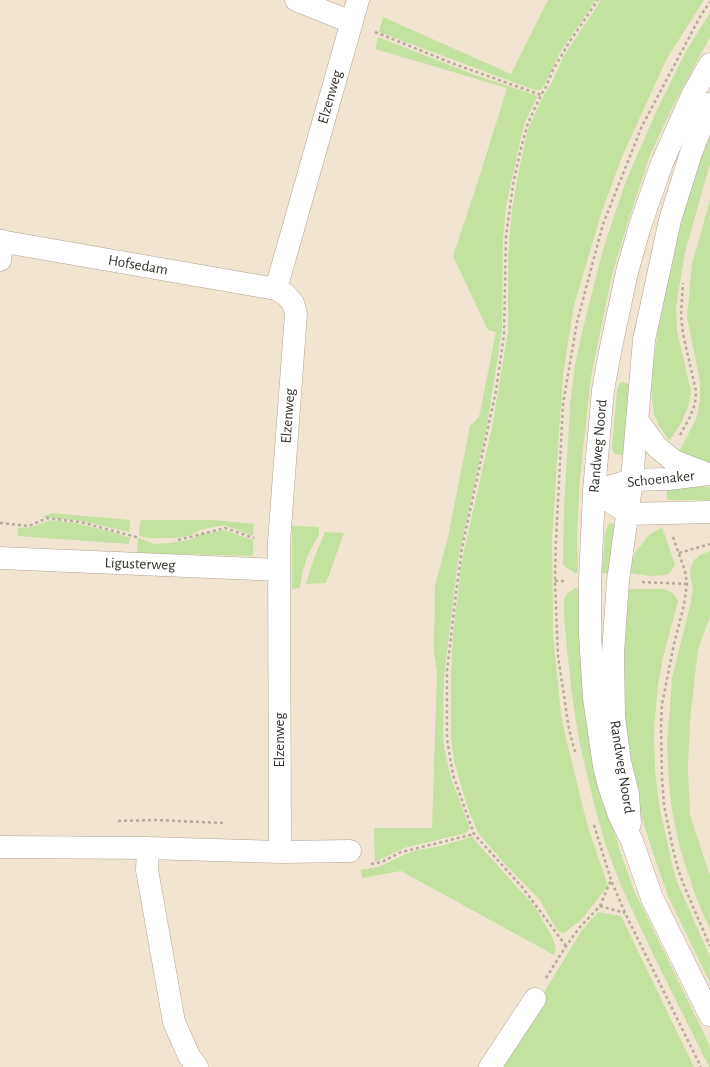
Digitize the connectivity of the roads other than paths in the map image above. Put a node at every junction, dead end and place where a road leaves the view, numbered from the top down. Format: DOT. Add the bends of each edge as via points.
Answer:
graph roads {
  1 [pos="296,0"];
  2 [pos="358,0"];
  3 [pos="351,22"];
  4 [pos="710,64"];
  5 [pos="710,104"];
  6 [pos="1,247"];
  7 [pos="276,289"];
  8 [pos="637,420"];
  9 [pos="710,474"];
  10 [pos="632,480"];
  11 [pos="594,491"];
  12 [pos="710,512"];
  13 [pos="628,514"];
  14 [pos="0,558"];
  15 [pos="280,570"];
  16 [pos="632,841"];
  17 [pos="0,847"];
  18 [pos="148,848"];
  19 [pos="350,851"];
  20 [pos="280,852"];
  21 [pos="534,999"];
  22 [pos="710,1015"];
  23 [pos="197,1067"];
  24 [pos="490,1067"];
  1 -- 3 [label="street"];
  2 -- 3 [label="street, Elzenweg"];
  3 -- 7 [label="street, Elzenweg"];
  4 -- 11 [label="street, Randweg Noord" via="692,96 662,163 626,272 603,390"];
  5 -- 8 [label="street, Randweg Noord" via="670,220 654,288 644,340"];
  6 -- 7 [label="street, Hofsedam"];
  7 -- 15 [label="street, Elzenweg" via="293,303 296,314 279,542"];
  8 -- 9 [label="street, Schoenaker" via="645,433 667,456"];
  8 -- 10 [label="street, Randweg Noord"];
  9 -- 10 [label="street, Schoenaker"];
  10 -- 11 [label="street, Schoenaker"];
  10 -- 13 [label="street, Randweg Noord"];
  11 -- 13 [label="street, Schoenaker"];
  11 -- 16 [label="street, Randweg Noord" via="590,581 594,698 609,786 618,815"];
  12 -- 13 [label="street"];
  13 -- 16 [label="street, Randweg Noord" via="618,581 613,686 616,740 628,794"];
  14 -- 15 [label="street, Ligusterweg"];
  15 -- 20 [label="street, Elzenweg"];
  16 -- 22 [label="street, Randweg Noord" via="652,898"];
  17 -- 18 [label="street"];
  18 -- 20 [label="street"];
  18 -- 23 [label="street" via="147,870 174,1022 189,1056"];
  19 -- 20 [label="street"];
  21 -- 24 [label="street"];
}
